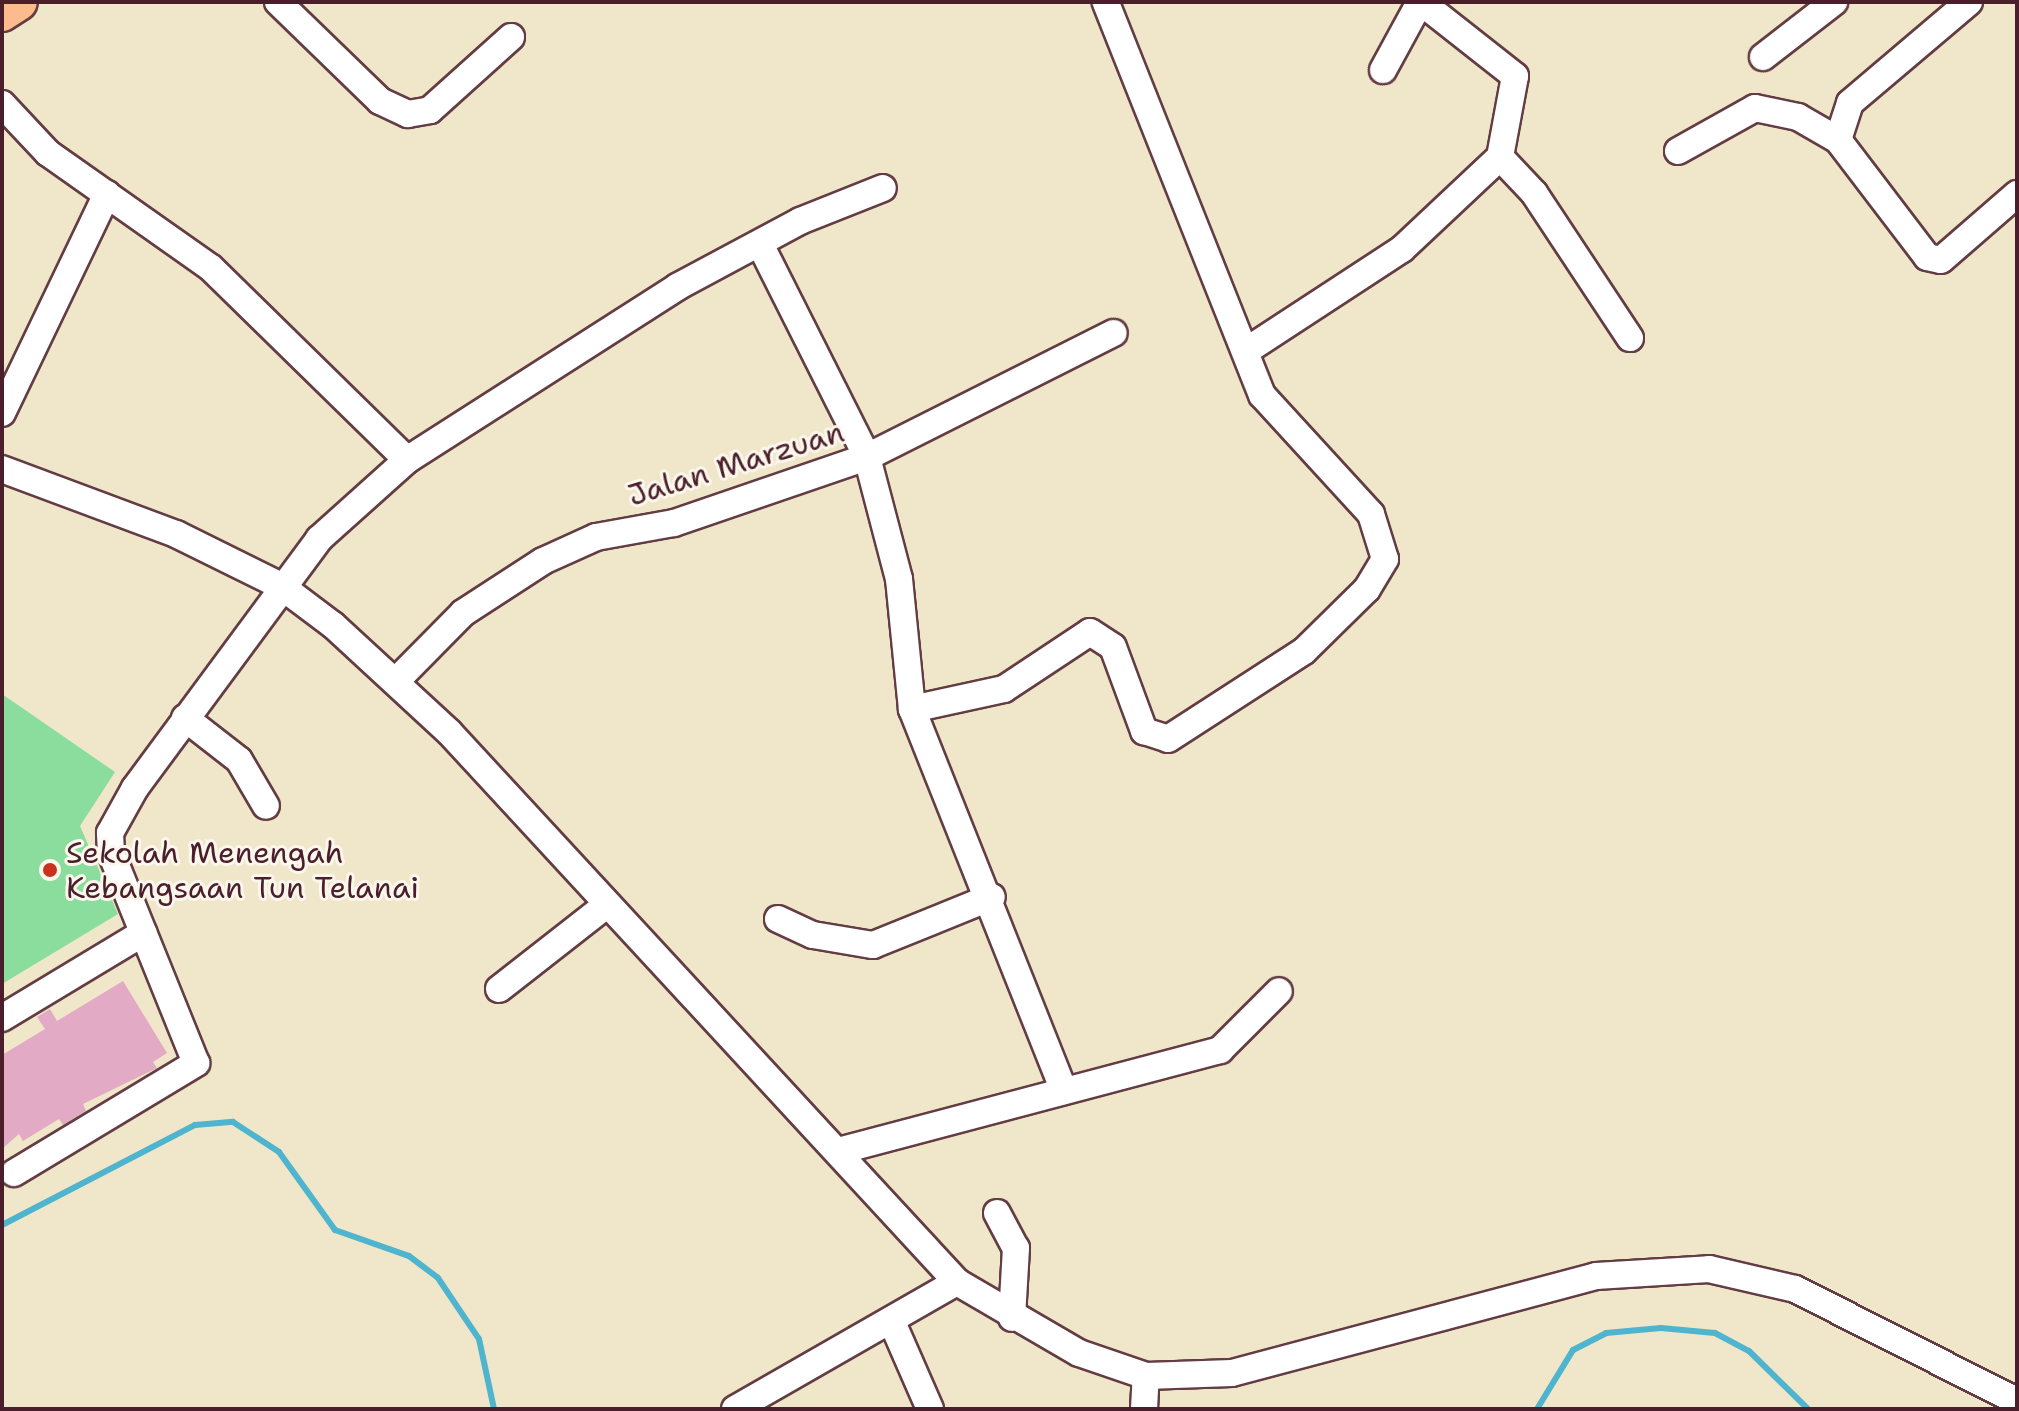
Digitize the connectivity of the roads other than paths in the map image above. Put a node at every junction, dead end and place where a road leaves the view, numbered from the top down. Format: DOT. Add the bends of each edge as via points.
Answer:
graph roads {
  1 [pos="19,2"];
  2 [pos="278,2"];
  3 [pos="1106,2"];
  4 [pos="1420,2"];
  5 [pos="1834,2"];
  6 [pos="1969,2"];
  7 [pos="2,13"];
  8 [pos="511,37"];
  9 [pos="1763,57"];
  10 [pos="1383,70"];
  11 [pos="2,104"];
  12 [pos="1838,140"];
  13 [pos="1678,151"];
  14 [pos="1500,157"];
  15 [pos="883,188"];
  16 [pos="107,194"];
  17 [pos="2017,194"];
  18 [pos="762,248"];
  19 [pos="1114,333"];
  20 [pos="1630,338"];
  21 [pos="1246,351"];
  22 [pos="2,413"];
  23 [pos="867,457"];
  24 [pos="407,460"];
  25 [pos="2,469"];
  26 [pos="281,586"];
  27 [pos="397,680"];
  28 [pos="912,709"];
  29 [pos="185,718"];
  30 [pos="266,806"];
  31 [pos="992,897"];
  32 [pos="604,907"];
  33 [pos="778,919"];
  34 [pos="143,933"];
  35 [pos="499,989"];
  36 [pos="1279,991"];
  37 [pos="2,1018"];
  38 [pos="1064,1091"];
  39 [pos="842,1150"];
  40 [pos="14,1173"];
  41 [pos="997,1213"];
  42 [pos="957,1282"];
  43 [pos="1012,1318"];
  44 [pos="892,1322"];
  45 [pos="1146,1376"];
  46 [pos="2017,1401"];
  47 [pos="735,1409"];
  48 [pos="930,1409"];
  49 [pos="1144,1409"];
  1 -- 7 [label="highway"];
  2 -- 8 [label="street" via="380,101 408,114 430,110"];
  3 -- 21 [label="street"];
  4 -- 10 [label="street"];
  4 -- 14 [label="street" via="1515,76"];
  5 -- 9 [label="street"];
  6 -- 12 [label="street" via="1850,103"];
  11 -- 16 [label="street" via="48,153"];
  12 -- 13 [label="street" via="1798,117 1755,108 1730,116"];
  12 -- 17 [label="street" via="1914,248 1941,260"];
  14 -- 20 [label="street" via="1534,193"];
  14 -- 21 [label="street" via="1402,249"];
  15 -- 18 [label="street" via="800,221"];
  16 -- 22 [label="street"];
  16 -- 24 [label="street" via="211,268"];
  18 -- 23 [label="street"];
  18 -- 24 [label="street" via="677,287"];
  19 -- 23 [label="street, Jalan Marzuan"];
  21 -- 28 [label="street" via="1277,419 1379,527 1385,559 1367,589 1304,651 1168,739 1144,731 1113,647 1090,632 1004,689"];
  23 -- 27 [label="street, Jalan Marzuan" via="674,523 596,537 543,561 463,613"];
  23 -- 28 [label="street" via="899,579"];
  24 -- 26 [label="street" via="344,511"];
  25 -- 26 [label="street" via="176,534"];
  26 -- 27 [label="street"];
  26 -- 29 [label="street"];
  27 -- 32 [label="street"];
  28 -- 31 [label="street"];
  29 -- 30 [label="street" via="239,760"];
  29 -- 34 [label="street" via="110,833"];
  31 -- 33 [label="street" via="883,944 813,935"];
  31 -- 38 [label="street"];
  32 -- 35 [label="street"];
  32 -- 39 [label="street"];
  34 -- 37 [label="street"];
  34 -- 40 [label="street" via="196,1063"];
  36 -- 38 [label="street" via="1220,1050"];
  38 -- 39 [label="street"];
  39 -- 42 [label="street"];
  41 -- 43 [label="street" via="1016,1248"];
  42 -- 43 [label="street"];
  42 -- 44 [label="street"];
  43 -- 45 [label="street"];
  44 -- 47 [label="street"];
  44 -- 48 [label="street"];
  45 -- 46 [label="street" via="1277,1365 1596,1276 1709,1269 1795,1289"];
  45 -- 49 [label="street"];
}
